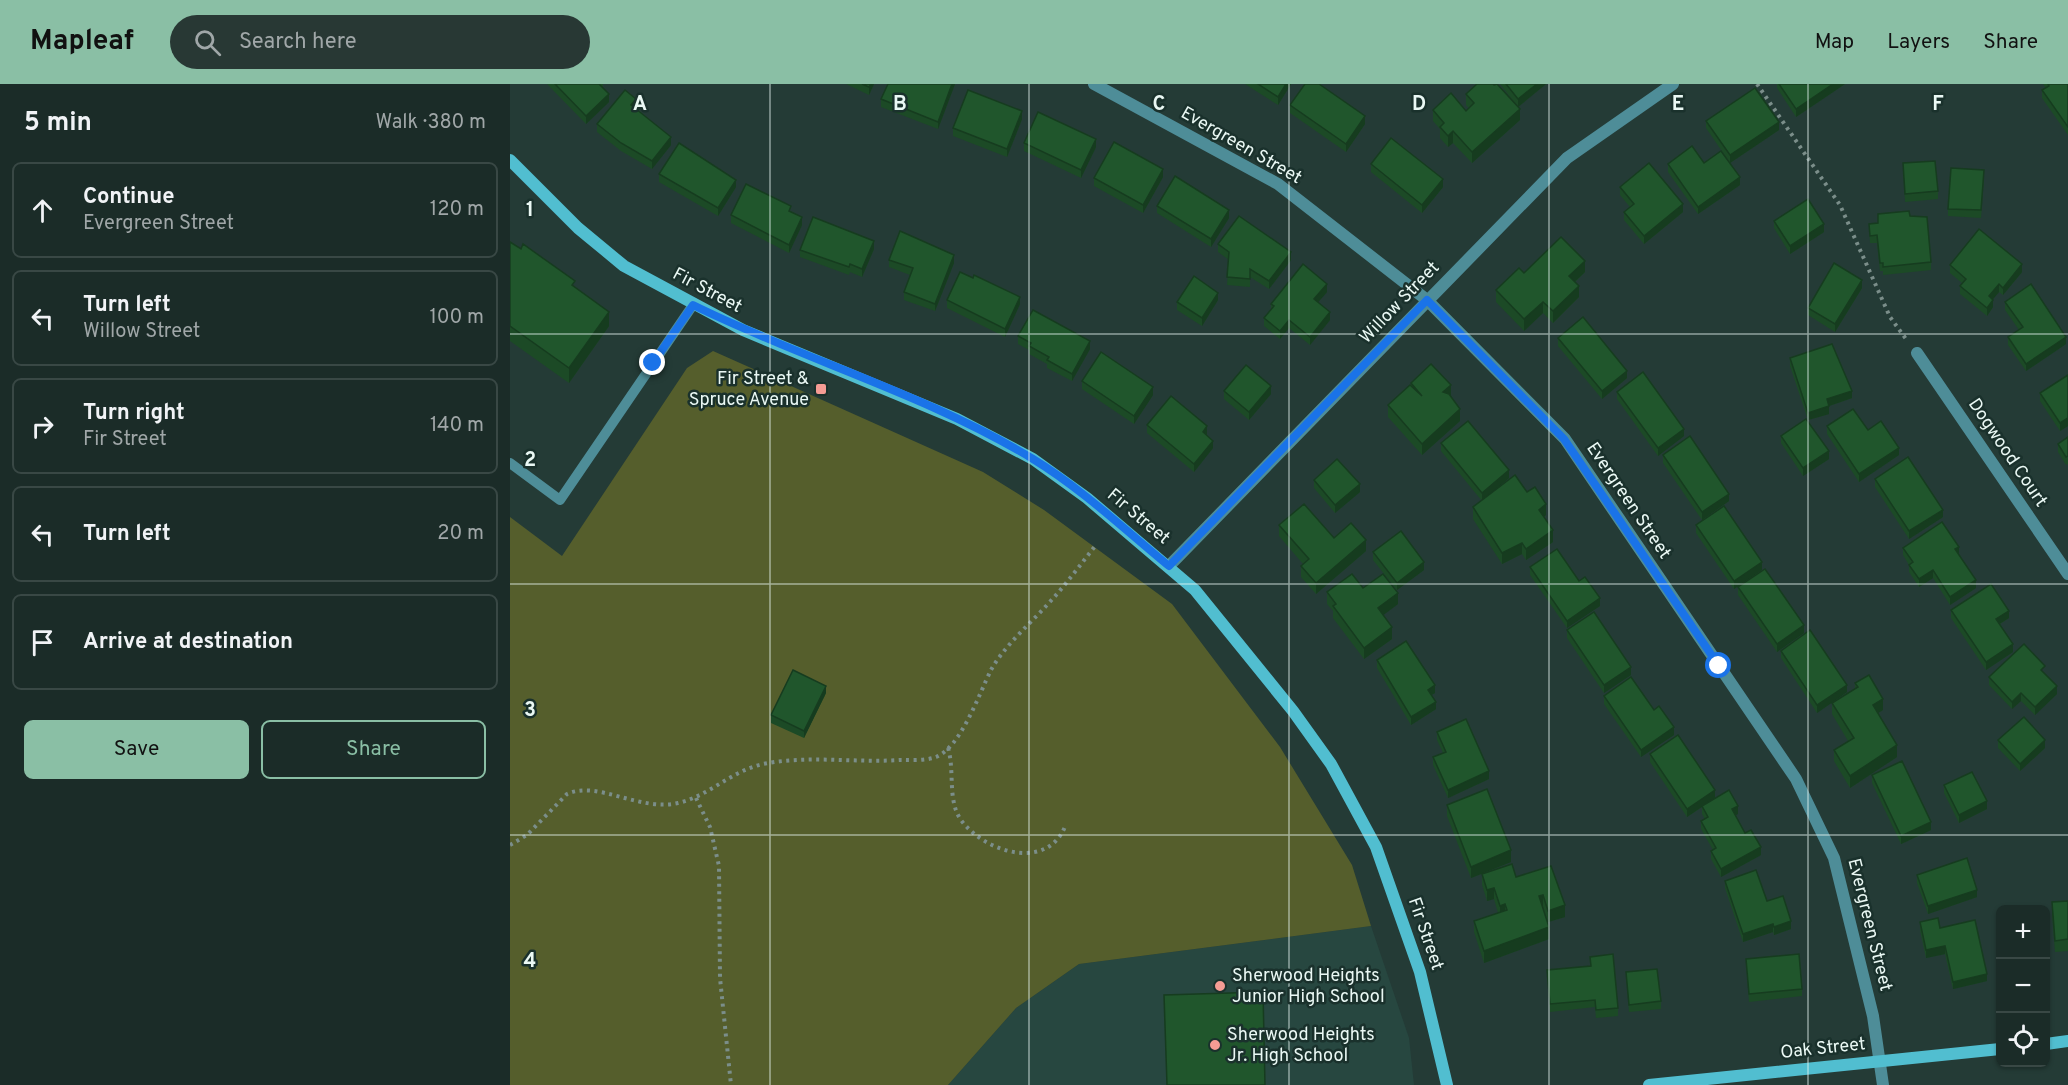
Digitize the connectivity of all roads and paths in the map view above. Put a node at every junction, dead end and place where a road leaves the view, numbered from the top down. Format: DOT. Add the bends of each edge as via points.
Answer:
graph roads {
  1 [pos="1094,84"];
  2 [pos="1673,84"];
  3 [pos="1757,84"];
  4 [pos="510,160"];
  5 [pos="1427,300"];
  6 [pos="693,305"];
  7 [pos="1917,353"];
  8 [pos="510,463"];
  9 [pos="1096,545"];
  10 [pos="1169,566"];
  11 [pos="2068,574"];
  12 [pos="948,748"];
  13 [pos="696,798"];
  14 [pos="1066,824"];
  15 [pos="510,845"];
  16 [pos="2068,1041"];
  17 [pos="2050,1043"];
  18 [pos="1996,1049"];
  19 [pos="1878,1062"];
  20 [pos="731,1085"];
  21 [pos="1447,1085"];
  22 [pos="1649,1085"];
  23 [pos="1883,1085"];
  1 -- 5 [label="street, Evergreen Street" via="1278,184"];
  2 -- 5 [label="street, Willow Street" via="1567,159"];
  3 -- 7 [label="path" via="1840,205 1890,317"];
  4 -- 6 [label="street, Fir Street" via="578,228 624,266"];
  5 -- 10 [label="street, Willow Street"];
  5 -- 19 [label="street, Evergreen Street" via="1564,439 1796,779 1834,858 1873,1016"];
  6 -- 8 [label="lane" via="560,500"];
  6 -- 10 [label="street, Fir Street" via="743,330 957,419 1033,459"];
  7 -- 11 [label="street, Dogwood Court"];
  9 -- 12 [label="path" via="1000,656 960,733"];
  10 -- 21 [label="street, Fir Street" via="1195,590 1293,711 1331,764 1376,847 1420,972"];
  12 -- 13 [label="path" via="936,757 923,759 763,764 735,774"];
  12 -- 14 [label="path" via="956,808 961,820 984,840 1012,852 1035,854 1056,843"];
  13 -- 15 [label="path" via="654,805 587,789 575,791 567,794 527,835"];
  13 -- 20 [label="path" via="710,827 719,866 720,978"];
  16 -- 17 [label="street"];
  18 -- 19 [label="street, Oak Street"];
  19 -- 22 [label="street, Oak Street"];
  19 -- 23 [label="street, Evergreen Street"];
}
